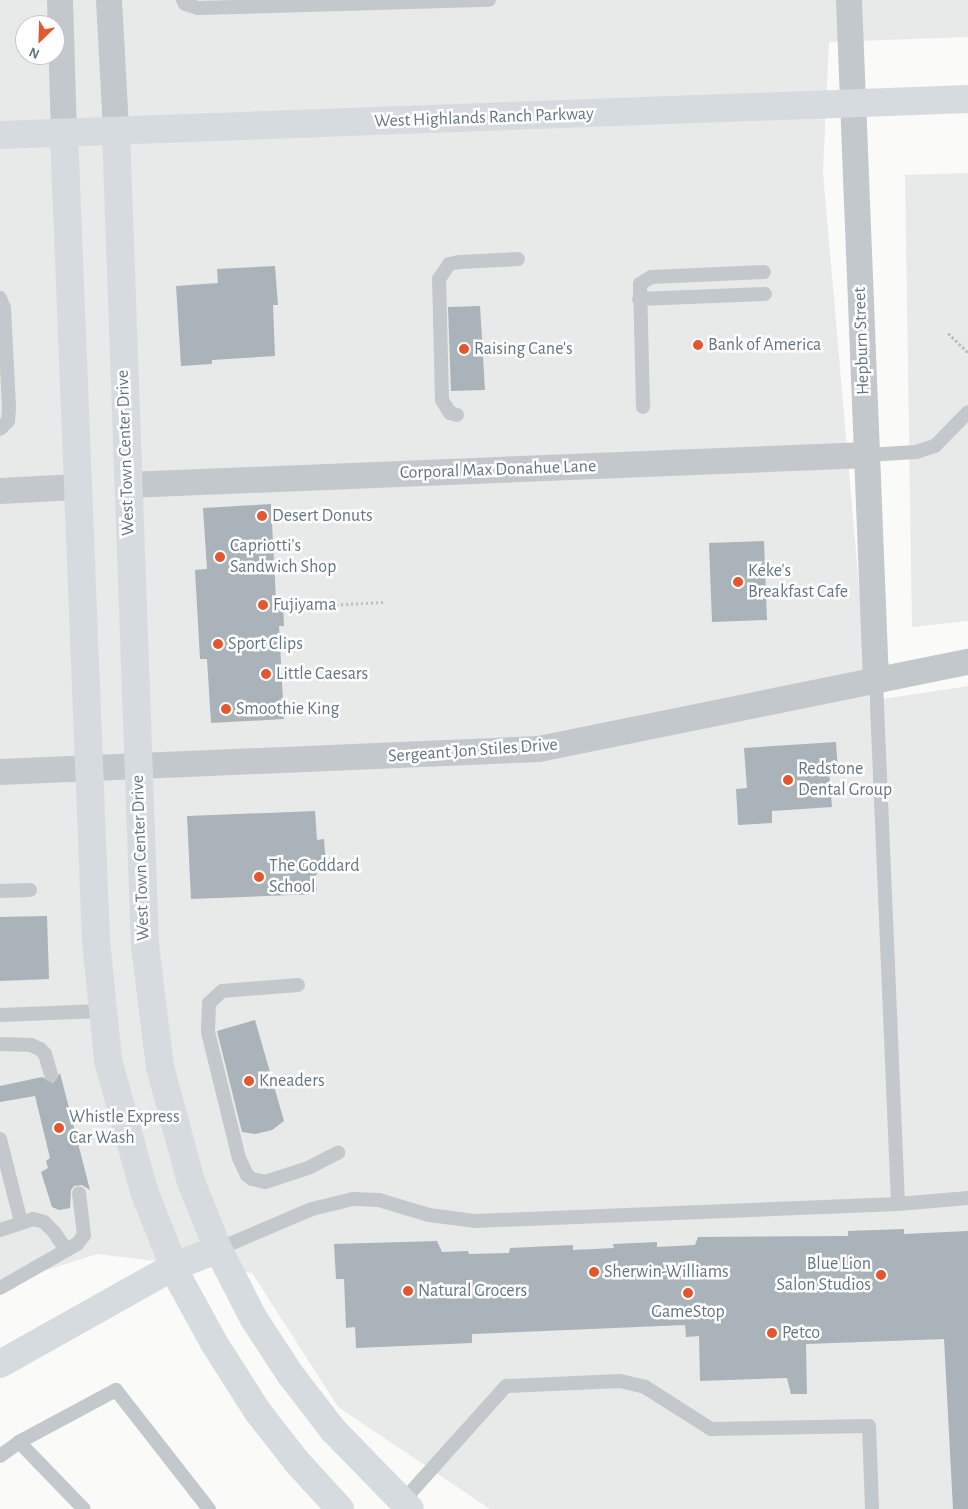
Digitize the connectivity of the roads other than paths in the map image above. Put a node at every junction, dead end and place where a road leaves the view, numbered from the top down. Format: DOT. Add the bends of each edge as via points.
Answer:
graph roads {
  1 [pos="60,0"];
  2 [pos="109,0"];
  3 [pos="183,0"];
  4 [pos="489,0"];
  5 [pos="849,0"];
  6 [pos="968,99"];
  7 [pos="852,104"];
  8 [pos="116,131"];
  9 [pos="64,133"];
  10 [pos="0,135"];
  11 [pos="518,259"];
  12 [pos="764,272"];
  13 [pos="765,294"];
  14 [pos="0,298"];
  15 [pos="639,299"];
  16 [pos="644,407"];
  17 [pos="968,412"];
  18 [pos="457,415"];
  19 [pos="0,429"];
  20 [pos="867,455"];
  21 [pos="128,485"];
  22 [pos="77,488"];
  23 [pos="0,490"];
  24 [pos="968,662"];
  25 [pos="876,681"];
  26 [pos="137,767"];
  27 [pos="88,769"];
  28 [pos="0,772"];
  29 [pos="30,890"];
  30 [pos="0,891"];
  31 [pos="298,985"];
  32 [pos="101,1011"];
  33 [pos="0,1015"];
  34 [pos="0,1044"];
  35 [pos="51,1075"];
  36 [pos="0,1139"];
  37 [pos="338,1153"];
  38 [pos="78,1193"];
  39 [pos="968,1198"];
  40 [pos="898,1204"];
  41 [pos="21,1222"];
  42 [pos="0,1230"];
  43 [pos="218,1249"];
  44 [pos="66,1250"];
  45 [pos="173,1267"];
  46 [pos="0,1288"];
  47 [pos="0,1364"];
  48 [pos="19,1442"];
  49 [pos="0,1456"];
  50 [pos="406,1505"];
  51 [pos="84,1509"];
  52 [pos="209,1509"];
  53 [pos="340,1509"];
  54 [pos="872,1509"];
  1 -- 9 [label="street"];
  2 -- 8 [label="street"];
  3 -- 4 [label="lane" via="185,4 198,8"];
  5 -- 7 [label="street, Hepburn Street"];
  6 -- 7 [label="street, West Highlands Ranch Parkway"];
  7 -- 8 [label="street, West Highlands Ranch Parkway"];
  7 -- 20 [label="street, Hepburn Street"];
  8 -- 9 [label="street, West Highlands Ranch Parkway"];
  8 -- 21 [label="street, West Town Center Drive"];
  9 -- 10 [label="street, West Highlands Ranch Parkway"];
  9 -- 22 [label="street"];
  11 -- 18 [label="lane" via="450,264 439,278 442,400 445,408"];
  12 -- 15 [label="lane" via="651,277 640,284"];
  13 -- 15 [label="lane"];
  14 -- 19 [label="lane" via="4,308 9,408 8,420"];
  15 -- 16 [label="lane"];
  17 -- 20 [label="lane" via="935,446 916,452"];
  20 -- 21 [label="street, Corporal Max Donahue Lane"];
  20 -- 25 [label="street, Hepburn Street"];
  21 -- 26 [label="street, West Town Center Drive"];
  22 -- 23 [label="street"];
  22 -- 27 [label="street"];
  24 -- 25 [label="street, Sergeant Jon Stiles Drive"];
  25 -- 26 [label="street, Sergeant Jon Stiles Drive" via="539,749"];
  25 -- 40 [label="lane"];
  26 -- 27 [label="street, Sergeant Jon Stiles Drive"];
  26 -- 43 [label="street, West Town Center Drive" via="145,945 156,1046 179,1147"];
  27 -- 28 [label="street, Sergeant Jon Stiles Drive"];
  27 -- 32 [label="street"];
  29 -- 30 [label="lane"];
  31 -- 37 [label="lane" via="222,991 209,1003 208,1032 239,1158 252,1180 265,1182 308,1168"];
  32 -- 33 [label="lane"];
  32 -- 45 [label="street" via="108,1060 130,1148"];
  34 -- 35 [label="lane" via="31,1045 40,1049 45,1054"];
  36 -- 41 [label="lane"];
  38 -- 44 [label="lane" via="84,1235"];
  39 -- 40 [label="lane"];
  40 -- 43 [label="lane" via="475,1221 429,1215 379,1200 353,1199 312,1209"];
  41 -- 42 [label="lane"];
  41 -- 44 [label="lane" via="33,1219 44,1222"];
  43 -- 45 [label="street"];
  43 -- 50 [label="street, West Town Center Drive" via="254,1319 290,1374 333,1430"];
  44 -- 46 [label="lane"];
  45 -- 47 [label="street"];
  45 -- 53 [label="street" via="214,1343 253,1404 297,1462"];
  48 -- 49 [label="lane"];
  48 -- 51 [label="lane"];
  48 -- 52 [label="lane" via="116,1390"];
  50 -- 54 [label="lane" via="506,1386 620,1382 639,1384 711,1429 868,1426"];
}
